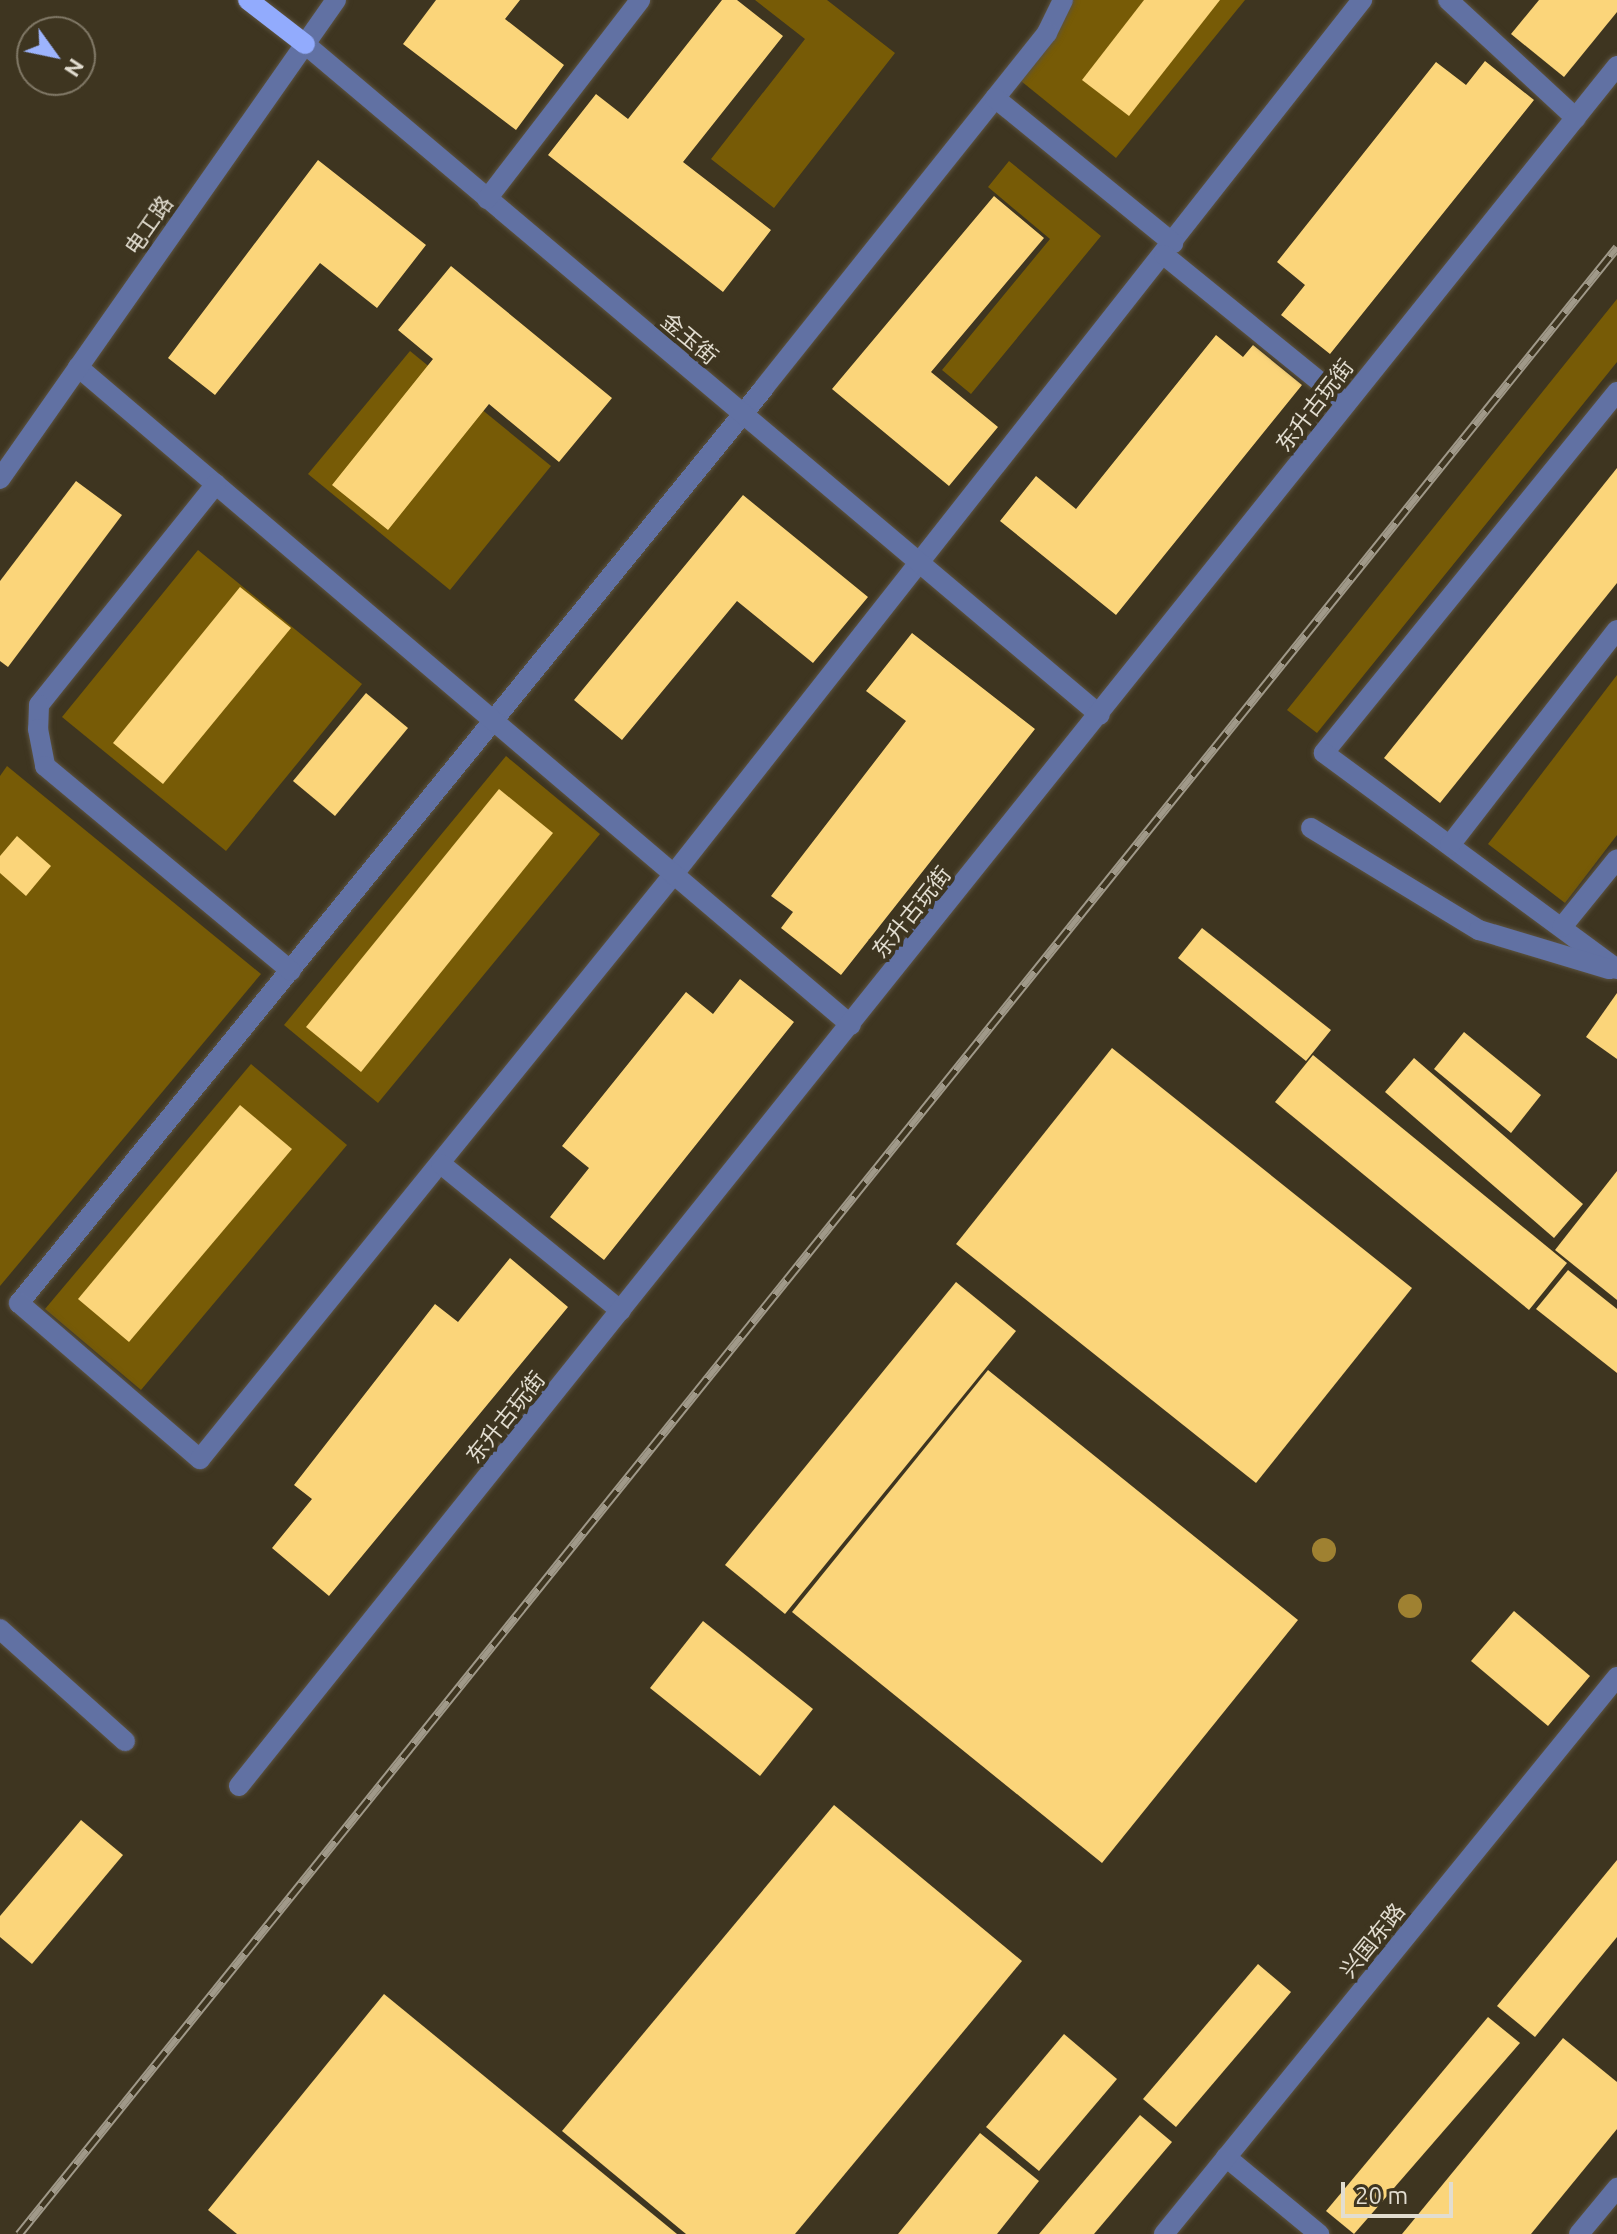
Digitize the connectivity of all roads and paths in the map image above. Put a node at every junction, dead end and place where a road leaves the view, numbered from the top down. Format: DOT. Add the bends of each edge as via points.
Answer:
graph roads {
  1 [pos="248,0"];
  2 [pos="336,0"];
  3 [pos="640,0"];
  4 [pos="1063,0"];
  5 [pos="1362,0"];
  6 [pos="1448,0"];
  7 [pos="305,44"];
  8 [pos="1617,66"];
  9 [pos="995,98"];
  10 [pos="1576,118"];
  11 [pos="487,199"];
  12 [pos="1169,249"];
  13 [pos="78,367"];
  14 [pos="1617,392"];
  15 [pos="1346,403"];
  16 [pos="743,414"];
  17 [pos="0,479"];
  18 [pos="216,484"];
  19 [pos="920,563"];
  20 [pos="1617,630"];
  21 [pos="1100,715"];
  22 [pos="493,721"];
  23 [pos="1311,828"];
  24 [pos="1450,845"];
  25 [pos="1617,859"];
  26 [pos="673,875"];
  27 [pos="1562,927"];
  28 [pos="1617,970"];
  29 [pos="291,971"];
  30 [pos="851,1025"];
  31 [pos="441,1164"];
  32 [pos="621,1311"];
  33 [pos="0,1629"];
  34 [pos="1617,1677"];
  35 [pos="125,1741"];
  36 [pos="239,1786"];
  37 [pos="1226,2157"];
  38 [pos="1617,2188"];
  39 [pos="1164,2234"];
  40 [pos="1319,2234"];
  41 [pos="1579,2234"];
  1 -- 7 [label="main road, 金玉街"];
  2 -- 7 [label="street, 电工路"];
  3 -- 11 [label="street"];
  4 -- 9 [label="street" via="1047,33"];
  5 -- 12 [label="street"];
  6 -- 10 [label="street"];
  7 -- 11 [label="street, 金玉街"];
  7 -- 13 [label="street, 电工路"];
  8 -- 10 [label="street, 东升古玩街"];
  9 -- 12 [label="street"];
  9 -- 16 [label="street"];
  10 -- 15 [label="street, 东升古玩街"];
  11 -- 16 [label="street, 金玉街"];
  12 -- 15 [label="street"];
  12 -- 19 [label="street"];
  13 -- 17 [label="street, 电工路"];
  13 -- 18 [label="street"];
  14 -- 24 [label="street" via="1324,753"];
  15 -- 21 [label="street, 东升古玩街"];
  16 -- 19 [label="street, 金玉街"];
  16 -- 22 [label="street"];
  18 -- 22 [label="street"];
  18 -- 29 [label="street" via="39,705 38,729 45,766"];
  19 -- 21 [label="street, 金玉街"];
  19 -- 26 [label="street"];
  20 -- 24 [label="street"];
  21 -- 30 [label="street, 东升古玩街"];
  22 -- 26 [label="street"];
  22 -- 29 [label="street"];
  23 -- 28 [label="street" via="1479,930"];
  24 -- 27 [label="street"];
  25 -- 27 [label="street"];
  26 -- 30 [label="street"];
  26 -- 31 [label="street"];
  27 -- 28 [label="street"];
  29 -- 31 [label="street" via="19,1303 200,1459"];
  30 -- 32 [label="street, 东升古玩街"];
  31 -- 32 [label="street"];
  32 -- 36 [label="street, 东升古玩街"];
  33 -- 35 [label="street"];
  34 -- 37 [label="street, 兴国东路"];
  37 -- 39 [label="street, 兴国东路"];
  37 -- 40 [label="street"];
  38 -- 41 [label="street"];
}
